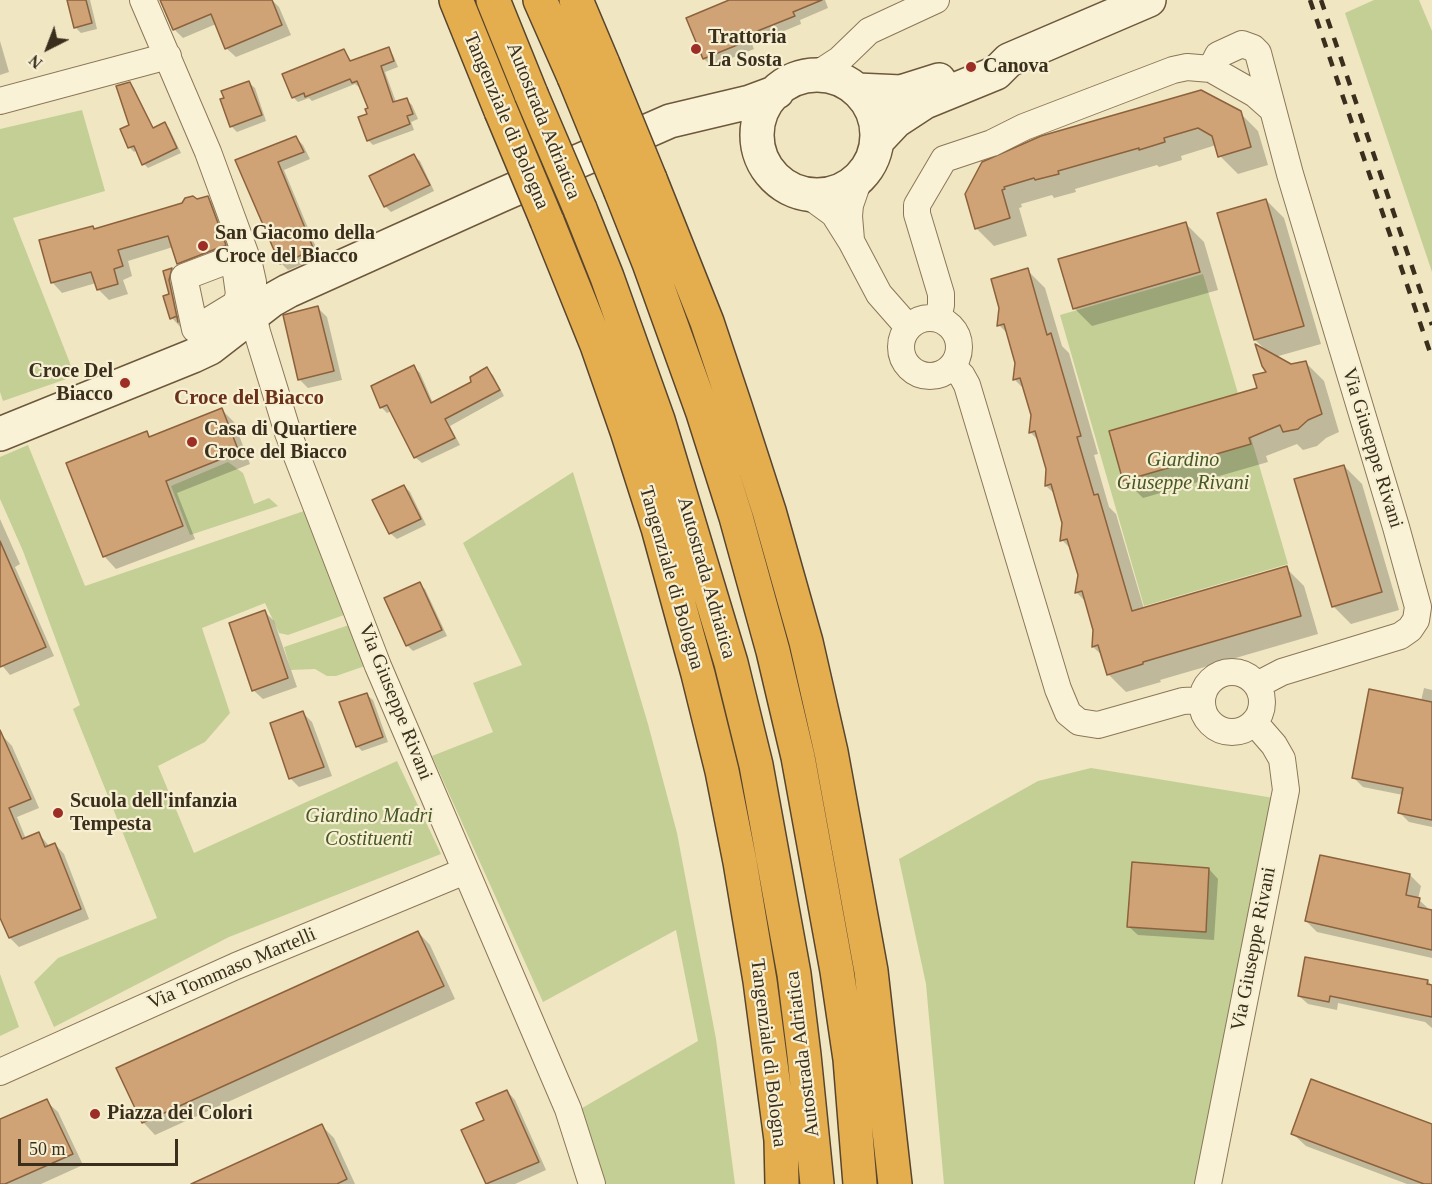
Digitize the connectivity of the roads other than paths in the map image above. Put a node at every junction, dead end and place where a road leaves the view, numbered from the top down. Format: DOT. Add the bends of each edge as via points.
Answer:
graph roads {
  1 [pos="143,0"];
  2 [pos="456,0"];
  3 [pos="493,0"];
  4 [pos="540,0"];
  5 [pos="576,0"];
  6 [pos="936,0"];
  7 [pos="1149,0"];
  8 [pos="879,26"];
  9 [pos="168,56"];
  10 [pos="1009,60"];
  11 [pos="1211,69"];
  12 [pos="588,70"];
  13 [pos="816,75"];
  14 [pos="856,89"];
  15 [pos="777,92"];
  16 [pos="0,101"];
  17 [pos="1272,109"];
  18 [pos="695,116"];
  19 [pos="879,139"];
  20 [pos="760,158"];
  21 [pos="859,179"];
  22 [pos="636,186"];
  23 [pos="808,195"];
  24 [pos="851,240"];
  25 [pos="253,314"];
  26 [pos="938,318"];
  27 [pos="908,327"];
  28 [pos="952,366"];
  29 [pos="0,434"];
  30 [pos="1257,685"];
  31 [pos="1202,700"];
  32 [pos="1254,722"];
  33 [pos="465,871"];
  34 [pos="0,1072"];
  35 [pos="592,1184"];
  36 [pos="782,1184"];
  37 [pos="817,1184"];
  38 [pos="860,1184"];
  39 [pos="895,1184"];
  40 [pos="1208,1184"];
  1 -- 9 [label="street, Via Giuseppe Rivani"];
  2 -- 36 [label="highway, Tangenziale di Bologna, bridge" via="597,345 661,539 704,695 740,862 760,981"];
  3 -- 37 [label="highway, Autostrada Adriatica, bridge" via="607,277 658,420 731,663 756,765 794,974"];
  4 -- 12 [label="highway"];
  5 -- 12 [label="highway"];
  6 -- 8 [label="street"];
  7 -- 10 [label="main road"];
  8 -- 13 [label="street"];
  8 -- 14 [label="street" via="858,53 854,66"];
  9 -- 16 [label="street"];
  9 -- 25 [label="street, Via Giuseppe Rivani" via="249,264"];
  10 -- 14 [label="main road" via="992,58 911,90"];
  10 -- 19 [label="main road" via="996,73 911,109"];
  11 -- 17 [label="street" via="1256,94"];
  11 -- 17 [label="street, Via Giuseppe Rivani" via="1218,55 1225,51 1242,44 1253,48 1258,53"];
  11 -- 26 [label="street" via="1173,70 941,161 917,205 940,294"];
  12 -- 22 [label="highway, bridge"];
  13 -- 14 [label="main road" via="841,79"];
  13 -- 15 [label="main road" via="788,82"];
  14 -- 19 [label="main road" via="874,112"];
  15 -- 18 [label="main road"];
  15 -- 20 [label="main road" via="758,123"];
  17 -- 30 [label="street, Via Giuseppe Rivani" via="1418,607 1416,620 1400,636 1282,672"];
  18 -- 20 [label="main road" via="708,117 729,127"];
  18 -- 25 [label="main road" via="670,121 488,201 288,291"];
  19 -- 21 [label="main road" via="870,167"];
  20 -- 23 [label="main road" via="784,186"];
  21 -- 23 [label="main road" via="830,195"];
  21 -- 24 [label="street" via="850,205"];
  22 -- 38 [label="highway" via="736,517 798,757 850,1059"];
  22 -- 39 [label="highway" via="707,322 769,511 806,642 831,752 871,971"];
  23 -- 24 [label="street" via="834,214"];
  24 -- 27 [label="street" via="879,294"];
  25 -- 29 [label="main road" via="210,348"];
  25 -- 33 [label="street, Via Giuseppe Rivani" via="310,490 378,666"];
  26 -- 27 [label="street" via="924,318"];
  26 -- 28 [label="street" via="949,325 958,340 959,350"];
  27 -- 28 [label="street" via="901,346 907,365 924,375 935,375"];
  28 -- 31 [label="street" via="968,385 1068,713 1079,722 1098,725 1183,701"];
  30 -- 31 [label="street" via="1244,674 1226,673 1210,682"];
  30 -- 32 [label="street" via="1262,703"];
  31 -- 32 [label="street" via="1207,718 1221,729 1242,730"];
  32 -- 40 [label="street, Via Giuseppe Rivani" via="1282,759 1286,790"];
  33 -- 34 [label="street, Via Tommaso Martelli" via="236,966"];
  33 -- 35 [label="street, Via Giuseppe Rivani" via="568,1109"];
}
